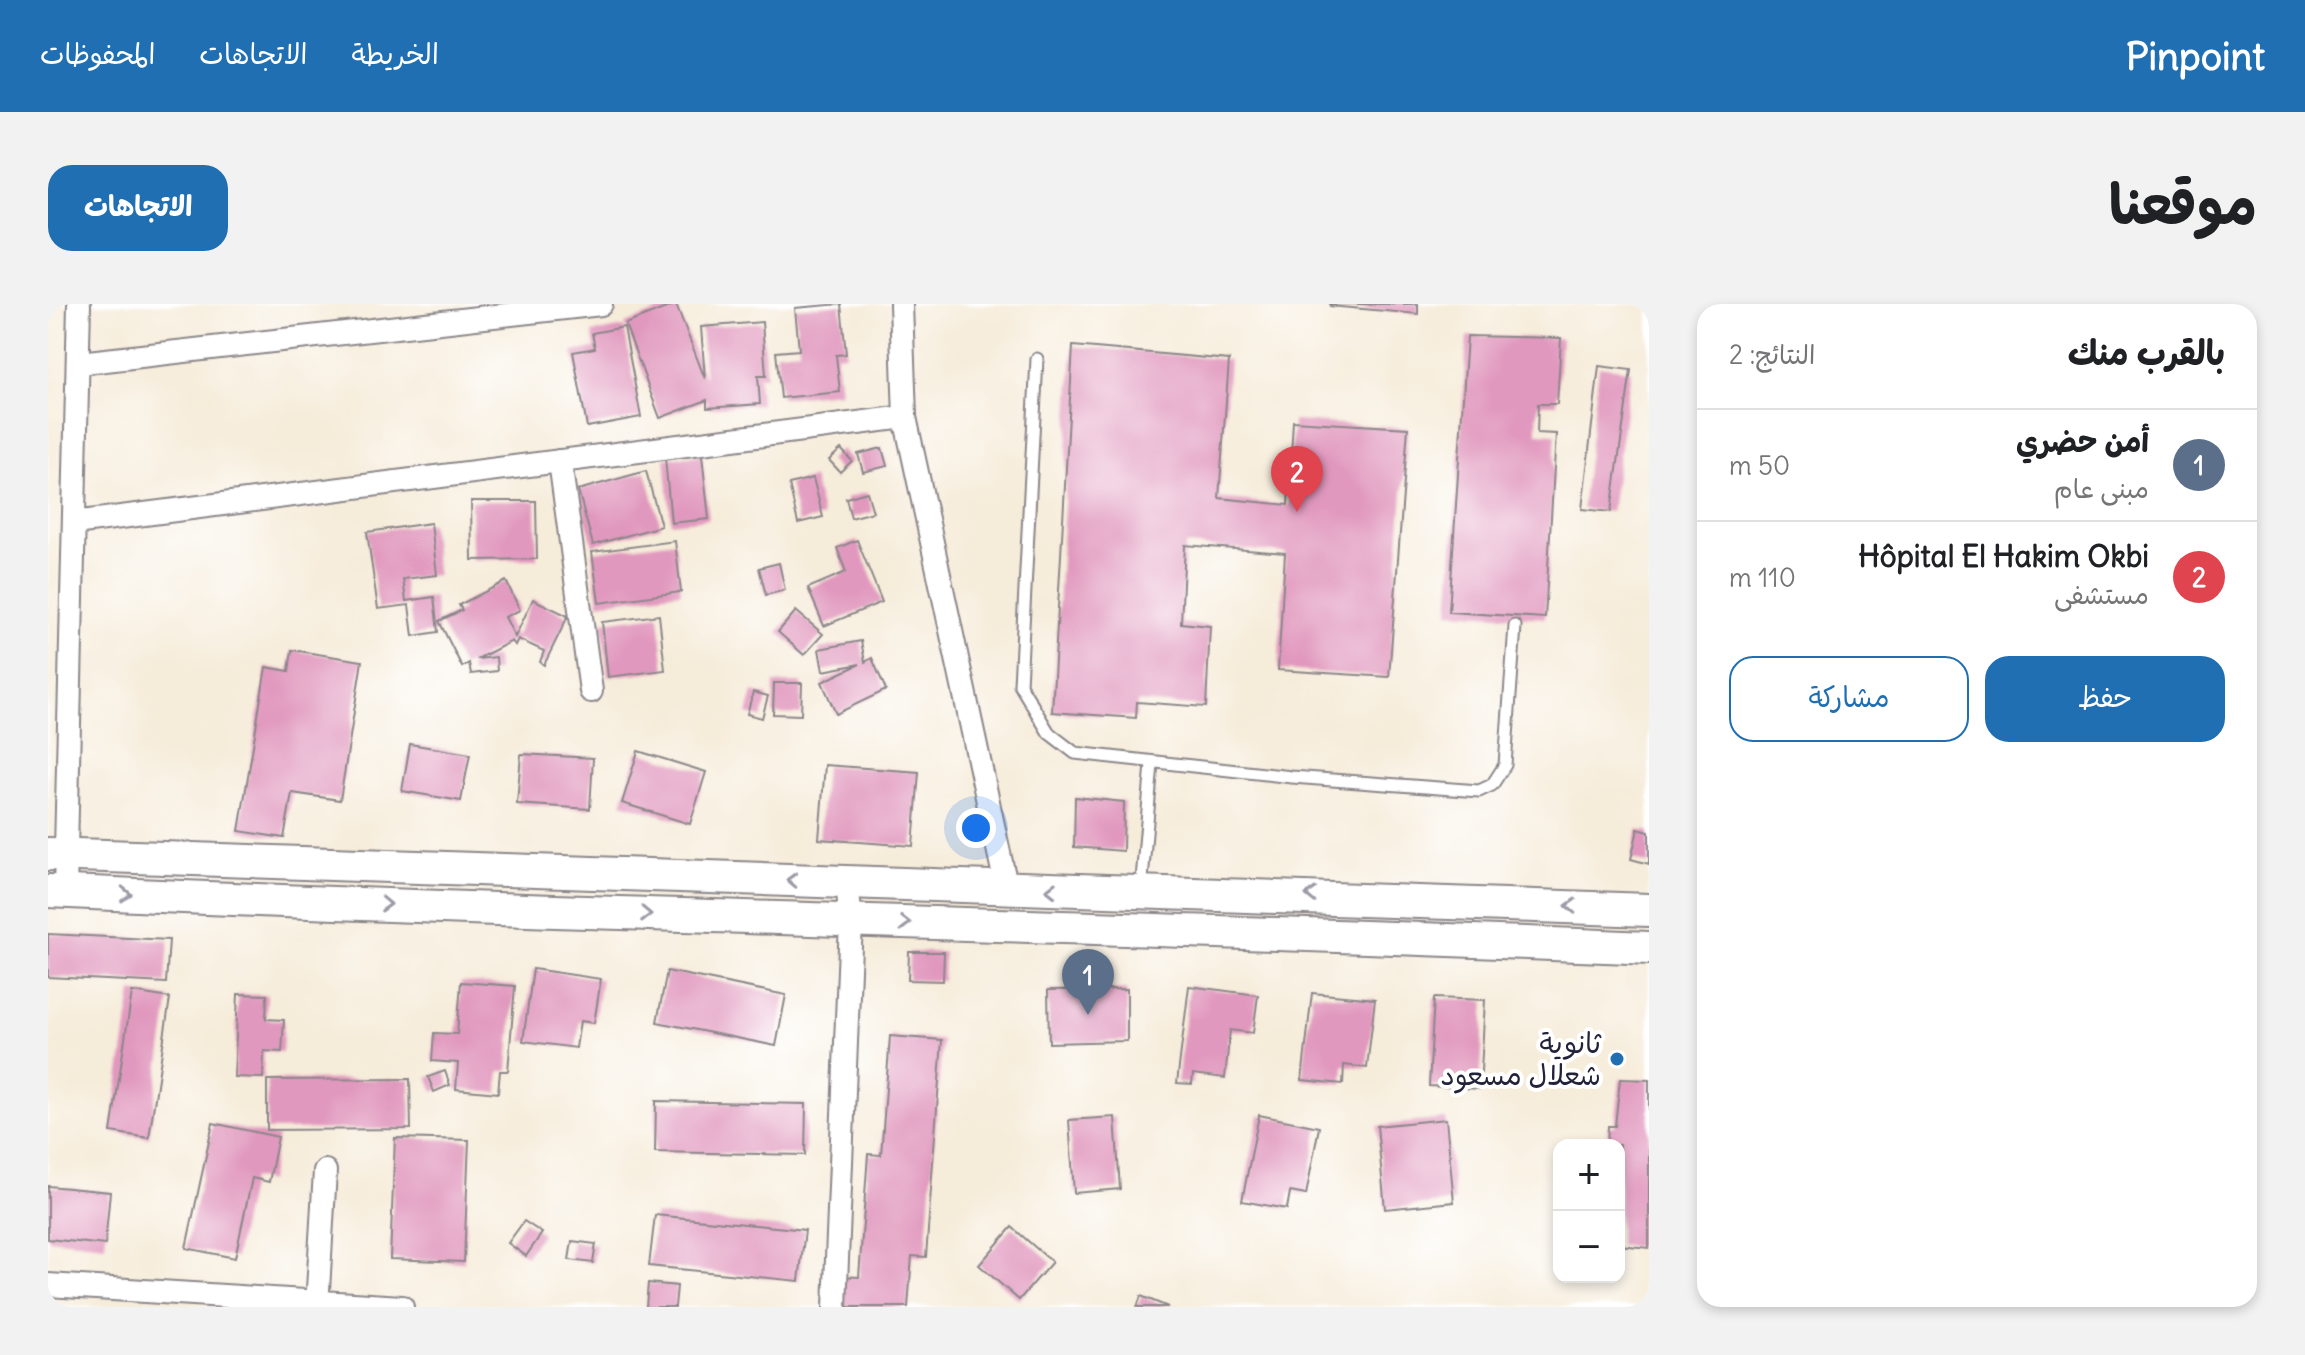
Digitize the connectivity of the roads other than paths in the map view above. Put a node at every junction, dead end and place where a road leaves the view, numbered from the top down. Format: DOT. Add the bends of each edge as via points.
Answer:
graph roads {
  1 [pos="79,304"];
  2 [pos="601,304"];
  3 [pos="901,304"];
  4 [pos="1037,359"];
  5 [pos="79,363"];
  6 [pos="905,417"];
  7 [pos="560,461"];
  8 [pos="74,523"];
  9 [pos="1515,626"];
  10 [pos="591,691"];
  11 [pos="1152,764"];
  12 [pos="57,854"];
  13 [pos="847,882"];
  14 [pos="1007,890"];
  15 [pos="56,892"];
  16 [pos="1141,892"];
  17 [pos="1649,910"];
  18 [pos="851,922"];
  19 [pos="1649,948"];
  20 [pos="325,1171"];
  21 [pos="48,1285"];
  22 [pos="317,1304"];
  23 [pos="402,1307"];
  24 [pos="835,1307"];
  1 -- 5 [label="street"];
  2 -- 5 [label="street"];
  3 -- 6 [label="street"];
  4 -- 11 [label="lane" via="1020,685 1049,733 1075,753"];
  5 -- 8 [label="street"];
  6 -- 7 [label="street"];
  6 -- 14 [label="street"];
  7 -- 8 [label="street"];
  7 -- 10 [label="street"];
  8 -- 12 [label="street"];
  9 -- 11 [label="lane" via="1505,765 1492,785 1479,791"];
  11 -- 16 [label="lane"];
  13 -- 12 [label="street, one-way"];
  12 -- 15 [label="street"];
  13 -- 14 [label="street"];
  13 -- 18 [label="street"];
  16 -- 14 [label="street, one-way"];
  15 -- 18 [label="street, one-way"];
  17 -- 16 [label="street, one-way"];
  18 -- 19 [label="street, one-way" via="1197,928"];
  18 -- 24 [label="street"];
  20 -- 22 [label="street"];
  21 -- 22 [label="street"];
  22 -- 23 [label="street"];
}
